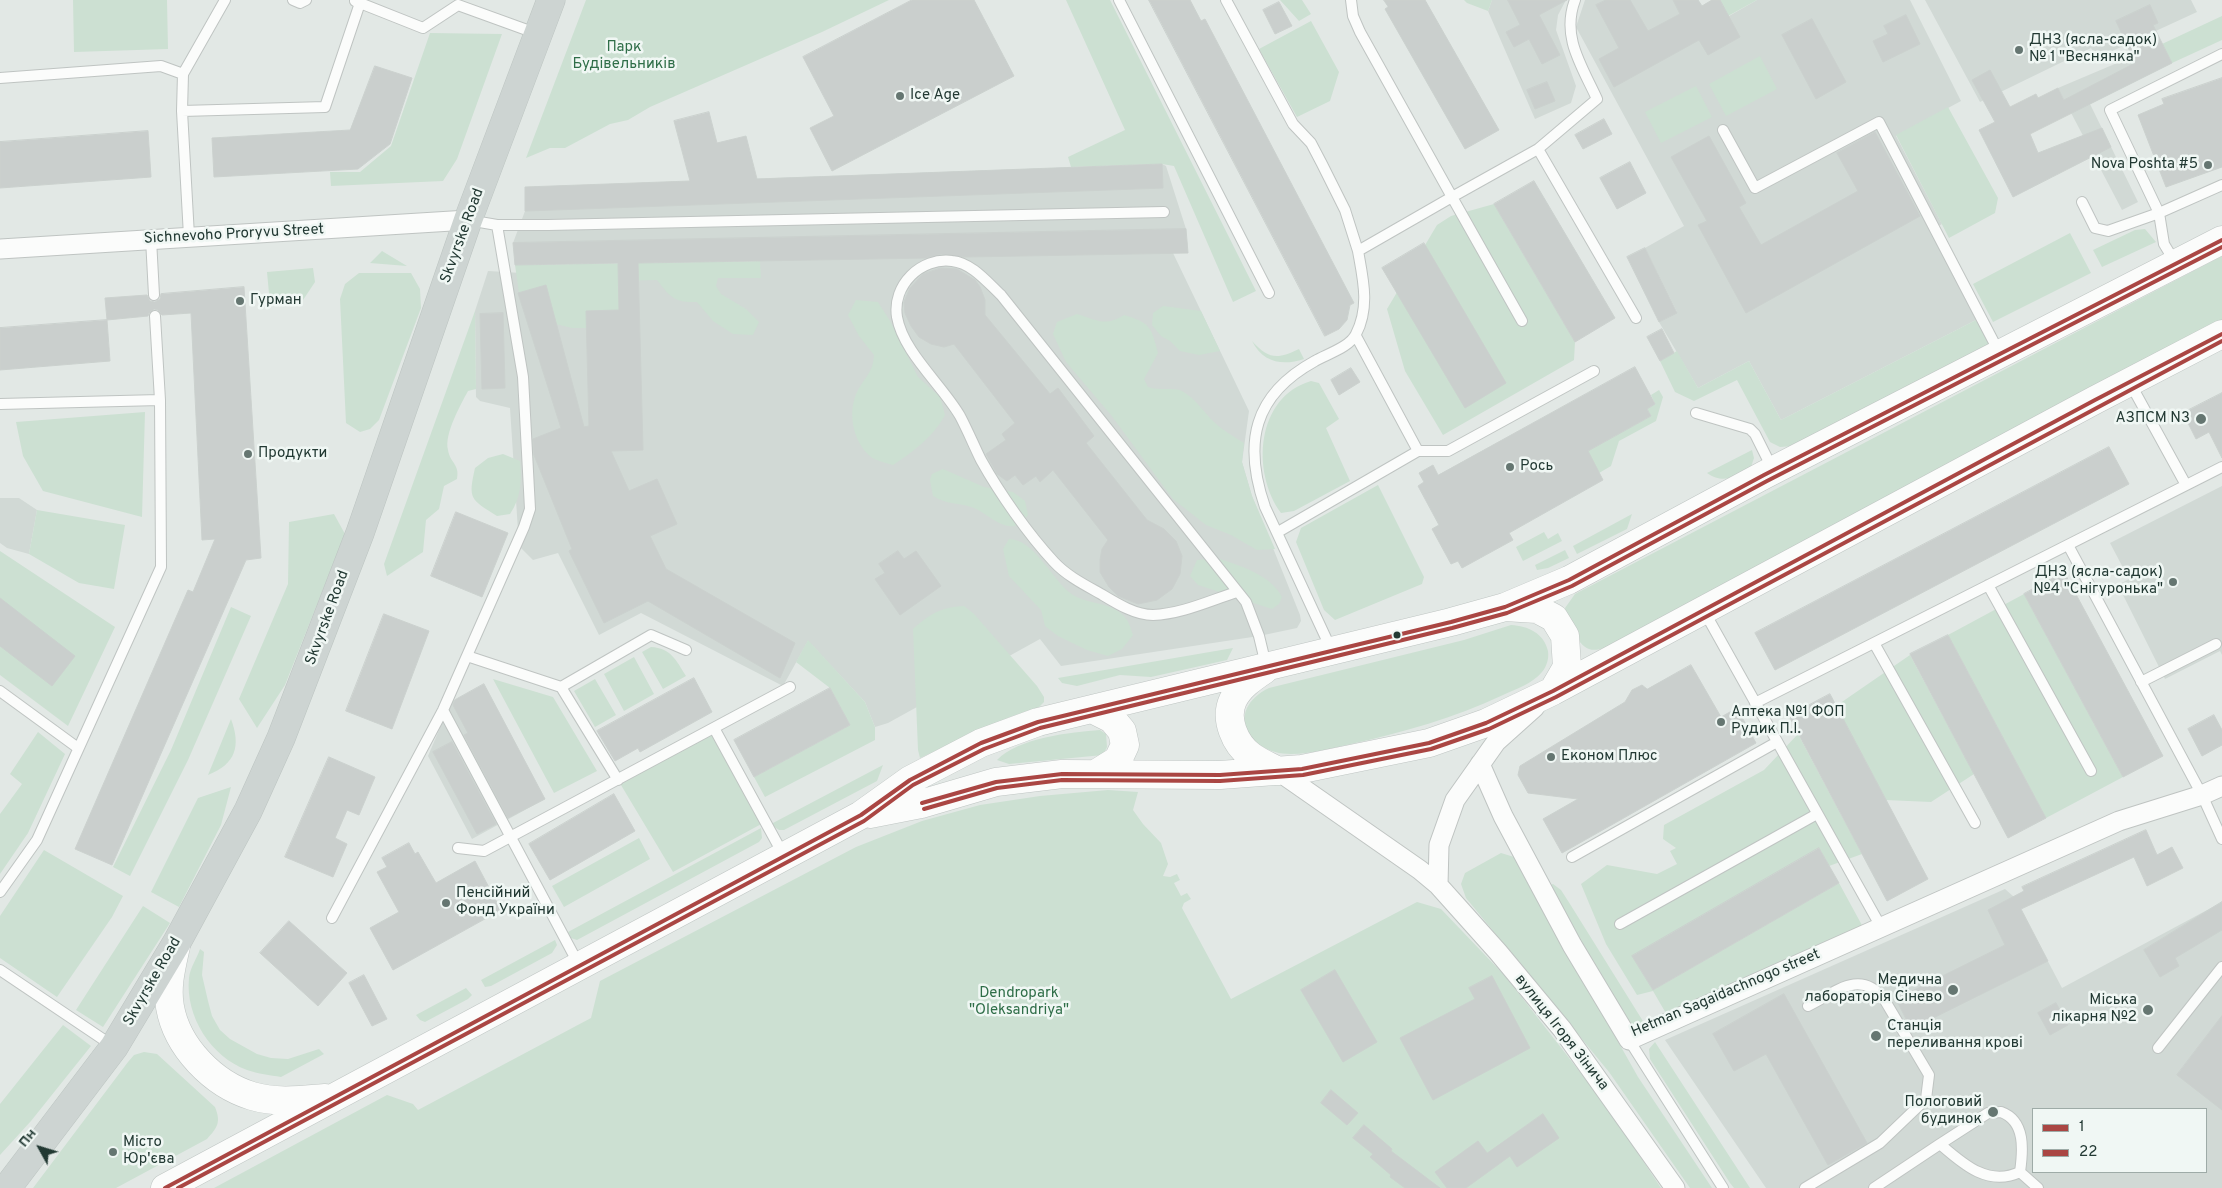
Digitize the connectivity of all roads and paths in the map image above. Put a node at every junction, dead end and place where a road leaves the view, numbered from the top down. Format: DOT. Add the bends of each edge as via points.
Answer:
graph roads {
  1 [pos="225,0"];
  2 [pos="293,0"];
  3 [pos="306,0"];
  4 [pos="552,0"];
  5 [pos="1119,0"];
  6 [pos="1226,0"];
  7 [pos="1351,0"];
  8 [pos="1575,0"];
  9 [pos="358,1"];
  10 [pos="539,34"];
  11 [pos="2222,54"];
  12 [pos="183,74"];
  13 [pos="0,78"];
  14 [pos="182,110"];
  15 [pos="1723,130"];
  16 [pos="1538,149"];
  17 [pos="2222,186"];
  18 [pos="1452,197"];
  19 [pos="2082,202"];
  20 [pos="1164,212"];
  21 [pos="2159,213"];
  22 [pos="468,220"];
  23 [pos="498,225"];
  24 [pos="189,236"];
  25 [pos="151,239"];
  26 [pos="2222,240"];
  27 [pos="0,249"];
  28 [pos="1358,251"];
  29 [pos="2176,264"];
  30 [pos="1270,293"];
  31 [pos="154,294"];
  32 [pos="155,316"];
  33 [pos="1636,318"];
  34 [pos="1522,321"];
  35 [pos="2222,334"];
  36 [pos="1356,336"];
  37 [pos="2001,355"];
  38 [pos="1594,371"];
  39 [pos="2130,382"];
  40 [pos="160,400"];
  41 [pos="0,404"];
  42 [pos="1696,413"];
  43 [pos="1418,451"];
  44 [pos="2222,467"];
  45 [pos="1773,470"];
  46 [pos="2186,485"];
  47 [pos="1278,532"];
  48 [pos="2068,545"];
  49 [pos="1988,585"];
  50 [pos="1237,592"];
  51 [pos="1505,606"];
  52 [pos="1704,610"];
  53 [pos="1874,643"];
  54 [pos="2216,644"];
  55 [pos="686,650"];
  56 [pos="1332,651"];
  57 [pos="467,656"];
  58 [pos="1267,668"];
  59 [pos="2141,682"];
  60 [pos="561,687"];
  61 [pos="790,687"];
  62 [pos="0,691"];
  63 [pos="1553,691"];
  64 [pos="1755,703"];
  65 [pos="1092,709"];
  66 [pos="443,710"];
  67 [pos="714,728"];
  68 [pos="1777,742"];
  69 [pos="78,748"];
  70 [pos="1480,764"];
  71 [pos="1278,771"];
  72 [pos="2091,771"];
  73 [pos="1097,774"];
  74 [pos="618,780"];
  75 [pos="2222,786"];
  76 [pos="2202,795"];
  77 [pos="1817,814"];
  78 [pos="861,815"];
  79 [pos="1975,823"];
  80 [pos="511,837"];
  81 [pos="2222,840"];
  82 [pos="458,848"];
  83 [pos="784,857"];
  84 [pos="1572,857"];
  85 [pos="1438,885"];
  86 [pos="0,892"];
  87 [pos="332,918"];
  88 [pos="1620,924"];
  89 [pos="1881,927"];
  90 [pos="177,942"];
  91 [pos="579,966"];
  92 [pos="2222,967"];
  93 [pos="0,970"];
  94 [pos="1808,1006"];
  95 [pos="1629,1040"];
  96 [pos="114,1047"];
  97 [pos="2158,1048"];
  98 [pos="334,1097"];
  99 [pos="1940,1144"];
  100 [pos="2020,1172"];
  101 [pos="7,1188"];
  102 [pos="165,1188"];
  103 [pos="1676,1188"];
  104 [pos="1723,1188"];
  105 [pos="1805,1188"];
  106 [pos="1874,1188"];
  107 [pos="2038,1188"];
  1 -- 12 [label="lane"];
  2 -- 3 [label="lane" via="300,3"];
  4 -- 10 [label="main road, Skvyrske Road"];
  5 -- 30 [label="lane"];
  6 -- 28 [label="lane" via="1293,124 1315,150 1346,210"];
  7 -- 18 [label="lane" via="1360,32"];
  8 -- 16 [label="lane" via="1569,25 1572,44 1597,99"];
  9 -- 10 [label="lane" via="423,28 458,4"];
  9 -- 14 [label="lane" via="325,107"];
  10 -- 22 [label="main road, Skvyrske Road"];
  11 -- 21 [label="lane" via="2110,110"];
  12 -- 13 [label="lane" via="161,66"];
  12 -- 14 [label="lane"];
  14 -- 24 [label="lane"];
  15 -- 37 [label="lane" via="1755,188 1879,122"];
  16 -- 18 [label="lane"];
  16 -- 33 [label="lane"];
  17 -- 21 [label="lane"];
  18 -- 28 [label="lane"];
  18 -- 34 [label="lane"];
  19 -- 21 [label="lane" via="2096,228 2108,231"];
  20 -- 23 [label="lane"];
  21 -- 29 [label="lane" via="2164,244"];
  22 -- 23 [label="lane"];
  22 -- 24 [label="street, Sichnevoho Proryvu Street"];
  22 -- 90 [label="main road, Skvyrske Road" via="360,533 282,738 248,810"];
  23 -- 57 [label="lane" via="522,377 530,509"];
  24 -- 25 [label="street, Sichnevoho Proryvu Street"];
  25 -- 27 [label="street, Sichnevoho Proryvu Street"];
  25 -- 31 [label="lane"];
  26 -- 29 [label="main road"];
  28 -- 36 [label="lane" via="1366,293"];
  29 -- 37 [label="main road"];
  32 -- 40 [label="lane"];
  35 -- 39 [label="main road"];
  36 -- 43 [label="lane"];
  36 -- 47 [label="lane" via="1290,376 1260,416 1255,444 1258,487"];
  37 -- 45 [label="main road"];
  38 -- 43 [label="lane" via="1448,451"];
  39 -- 46 [label="lane"];
  39 -- 52 [label="main road"];
  40 -- 41 [label="lane"];
  40 -- 69 [label="lane" via="161,567"];
  42 -- 45 [label="lane" via="1750,429"];
  43 -- 47 [label="lane"];
  44 -- 46 [label="lane"];
  45 -- 51 [label="main road" via="1569,580"];
  46 -- 48 [label="lane"];
  47 -- 56 [label="lane"];
  48 -- 49 [label="lane"];
  48 -- 59 [label="lane"];
  49 -- 53 [label="lane"];
  49 -- 72 [label="lane"];
  50 -- 50 [label="lane" via="1001,295 983,277 953,261 929,263 914,272 903,285 897,302 898,318 906,339 960,416 982,462 1055,563 1113,602 1139,613 1174,612"];
  50 -- 58 [label="lane" via="1246,602"];
  51 -- 56 [label="main road"];
  51 -- 63 [label="main road" via="1537,609 1554,618 1565,636 1567,667"];
  52 -- 63 [label="main road"];
  52 -- 64 [label="lane"];
  53 -- 64 [label="lane"];
  53 -- 79 [label="lane"];
  54 -- 59 [label="lane"];
  55 -- 60 [label="lane" via="651,634"];
  56 -- 58 [label="main road"];
  57 -- 60 [label="lane"];
  57 -- 66 [label="lane"];
  58 -- 65 [label="main road"];
  58 -- 71 [label="main road" via="1246,683 1233,700 1229,715 1232,732 1239,744 1250,755"];
  59 -- 76 [label="lane"];
  60 -- 74 [label="lane"];
  61 -- 67 [label="lane"];
  62 -- 69 [label="lane"];
  63 -- 70 [label="street" via="1496,742"];
  63 -- 71 [label="main road" via="1486,723 1428,743"];
  64 -- 68 [label="lane"];
  65 -- 73 [label="main road" via="1112,719 1122,731 1125,745 1118,760"];
  65 -- 78 [label="main road" via="1038,722 981,743 910,780"];
  66 -- 80 [label="lane"];
  66 -- 87 [label="lane"];
  67 -- 74 [label="lane"];
  67 -- 83 [label="lane"];
  68 -- 77 [label="lane"];
  68 -- 84 [label="lane"];
  69 -- 86 [label="lane" via="37,840"];
  70 -- 85 [label="street" via="1454,800 1439,845"];
  70 -- 95 [label="street, Hetman Sagaidachnogo street" via="1500,810 1572,945"];
  71 -- 73 [label="main road"];
  71 -- 85 [label="street, вулиця Ігоря Зінича"];
  73 -- 78 [label="main road" via="1062,774 996,782 920,804"];
  74 -- 80 [label="lane"];
  75 -- 76 [label="street, Hetman Sagaidachnogo street"];
  76 -- 81 [label="lane"];
  76 -- 89 [label="street, Hetman Sagaidachnogo street" via="2118,821"];
  77 -- 88 [label="lane"];
  77 -- 89 [label="lane"];
  78 -- 83 [label="main road"];
  80 -- 82 [label="lane" via="484,852"];
  80 -- 91 [label="lane"];
  83 -- 91 [label="main road"];
  85 -- 103 [label="street, вулиця Ігоря Зінича" via="1562,1029"];
  89 -- 95 [label="street, Hetman Sagaidachnogo street"];
  90 -- 96 [label="main road, Skvyrske Road"];
  90 -- 98 [label="main road" via="169,980 170,1006 176,1028 188,1050 206,1068 226,1085 252,1096 273,1100"];
  91 -- 98 [label="main road"];
  92 -- 97 [label="lane"];
  93 -- 96 [label="lane"];
  94 -- 105 [label="lane" via="1852,984 1865,983 1876,988 1929,1075 1926,1099 1880,1144"];
  95 -- 104 [label="lane"];
  96 -- 101 [label="main road, Skvyrske Road"];
  98 -- 102 [label="main road"];
  99 -- 100 [label="lane" via="1972,1169 2009,1178"];
  99 -- 100 [label="lane" via="1988,1113 2001,1112 2011,1116 2019,1129 2023,1152"];
  99 -- 106 [label="lane"];
  100 -- 107 [label="lane"];
}
